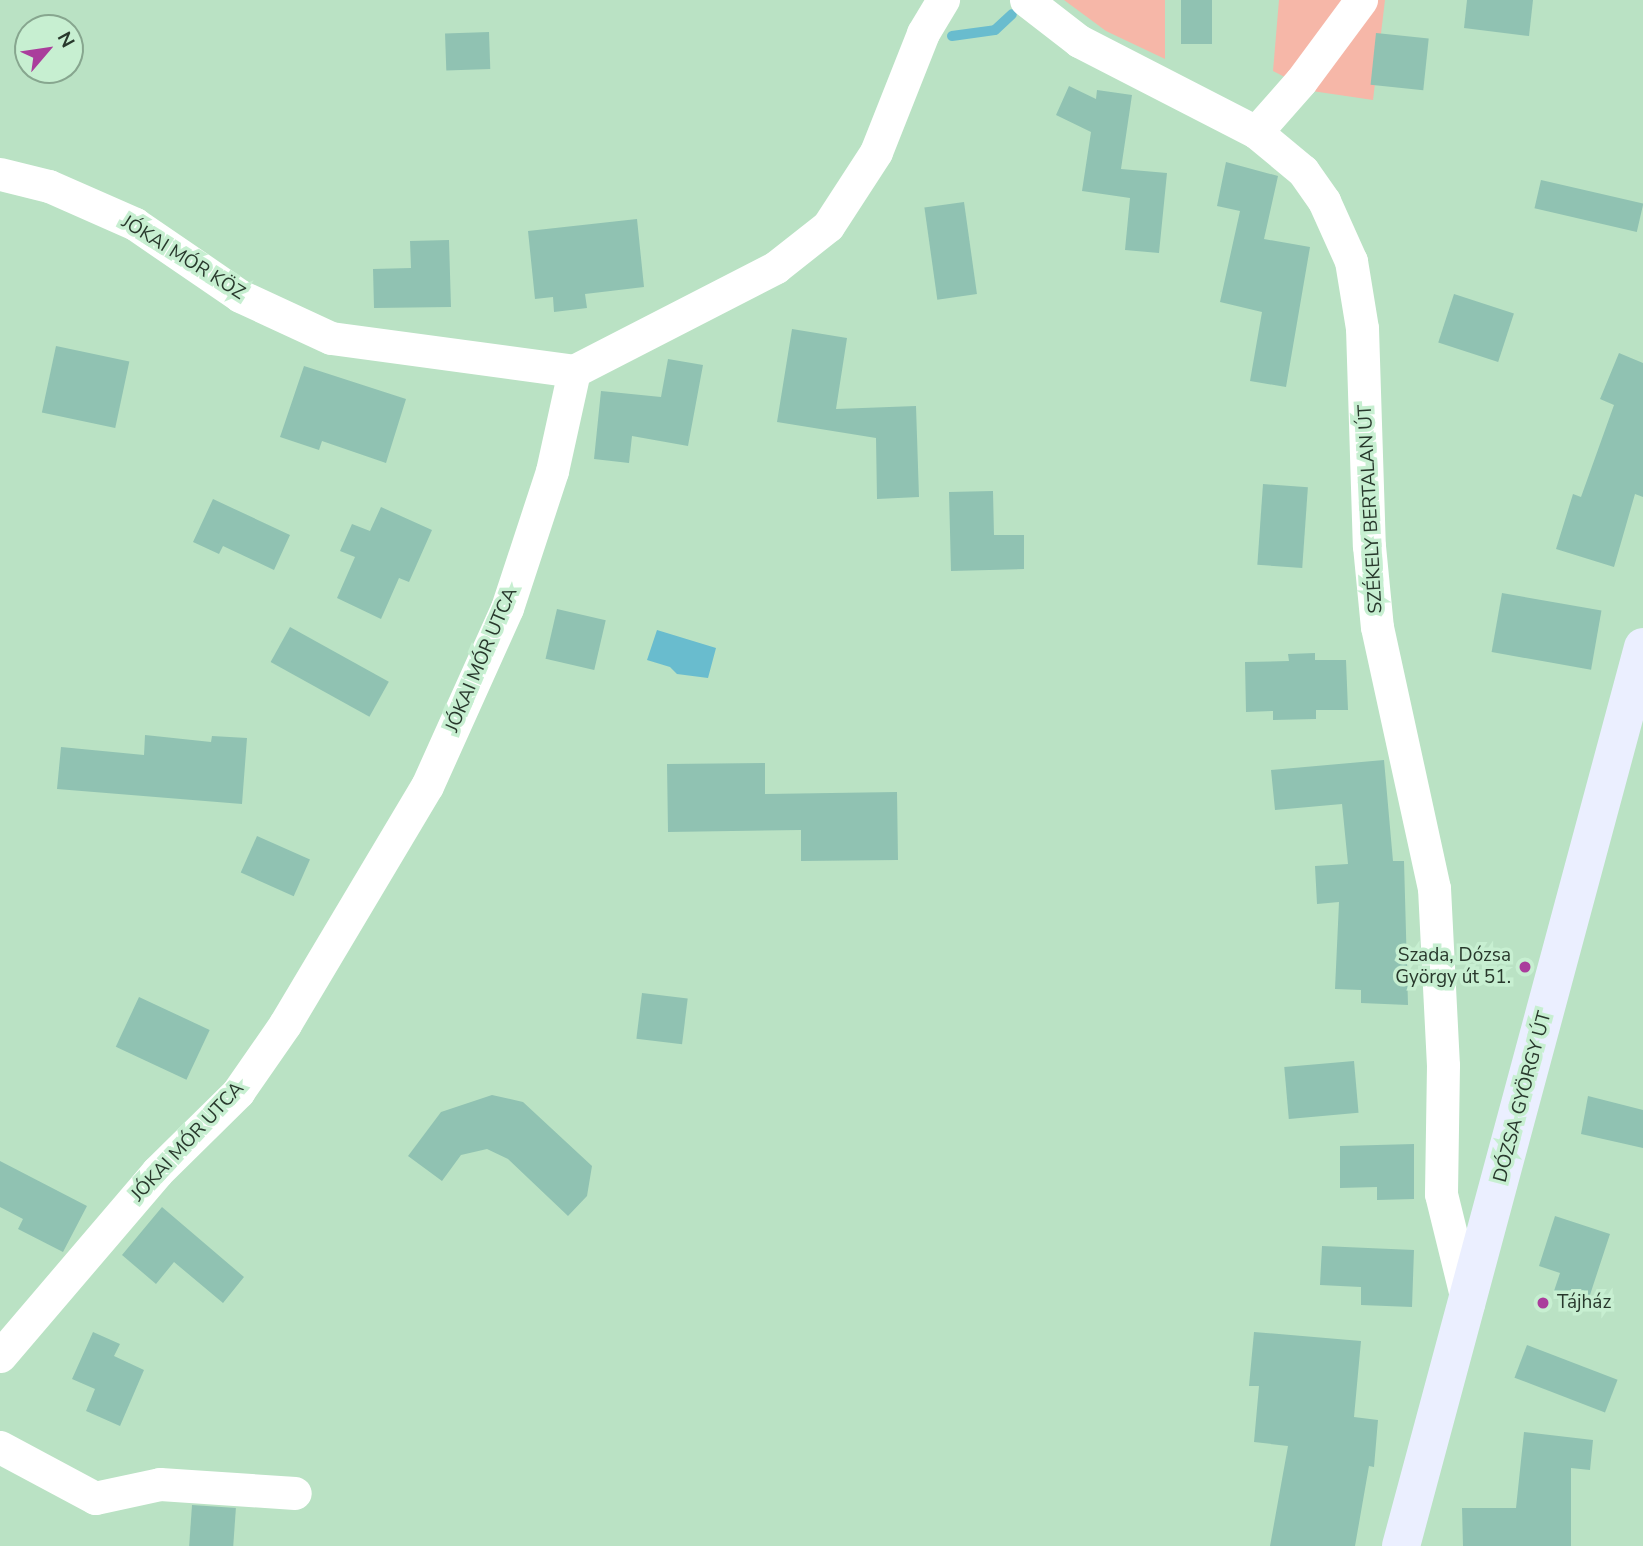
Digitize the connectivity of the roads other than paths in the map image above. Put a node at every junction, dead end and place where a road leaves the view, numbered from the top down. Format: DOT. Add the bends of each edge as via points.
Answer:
graph roads {
  1 [pos="943,0"];
  2 [pos="1026,0"];
  3 [pos="1361,0"];
  4 [pos="1256,132"];
  5 [pos="0,174"];
  6 [pos="574,371"];
  7 [pos="1643,647"];
  8 [pos="1631,741"];
  9 [pos="1468,1304"];
  10 [pos="0,1356"];
  11 [pos="0,1447"];
  12 [pos="295,1493"];
  13 [pos="1401,1546"];
  1 -- 6 [label="street" via="923,33 876,152 828,226 776,267"];
  2 -- 4 [label="street, SZÉKELY BERTALAN ÚT" via="1079,41"];
  3 -- 4 [label="street"];
  4 -- 9 [label="street, SZÉKELY BERTALAN ÚT" via="1303,171 1324,201 1351,261 1362,328 1369,546 1377,627 1434,888 1443,1065 1441,1194"];
  5 -- 6 [label="street, JÓKAI MÓR KÖZ" via="49,186 135,224 240,296 331,338"];
  6 -- 10 [label="street, JÓKAI MÓR UTCA" via="552,471 507,608 427,786 285,1024 238,1092 158,1172"];
  7 -- 8 [label="main road, DÓZSA GYÖRGY ÚT"];
  8 -- 9 [label="main road, DÓZSA GYÖRGY ÚT"];
  9 -- 13 [label="main road, DÓZSA GYÖRGY ÚT"];
  11 -- 12 [label="street" via="95,1498 160,1484"];
}
